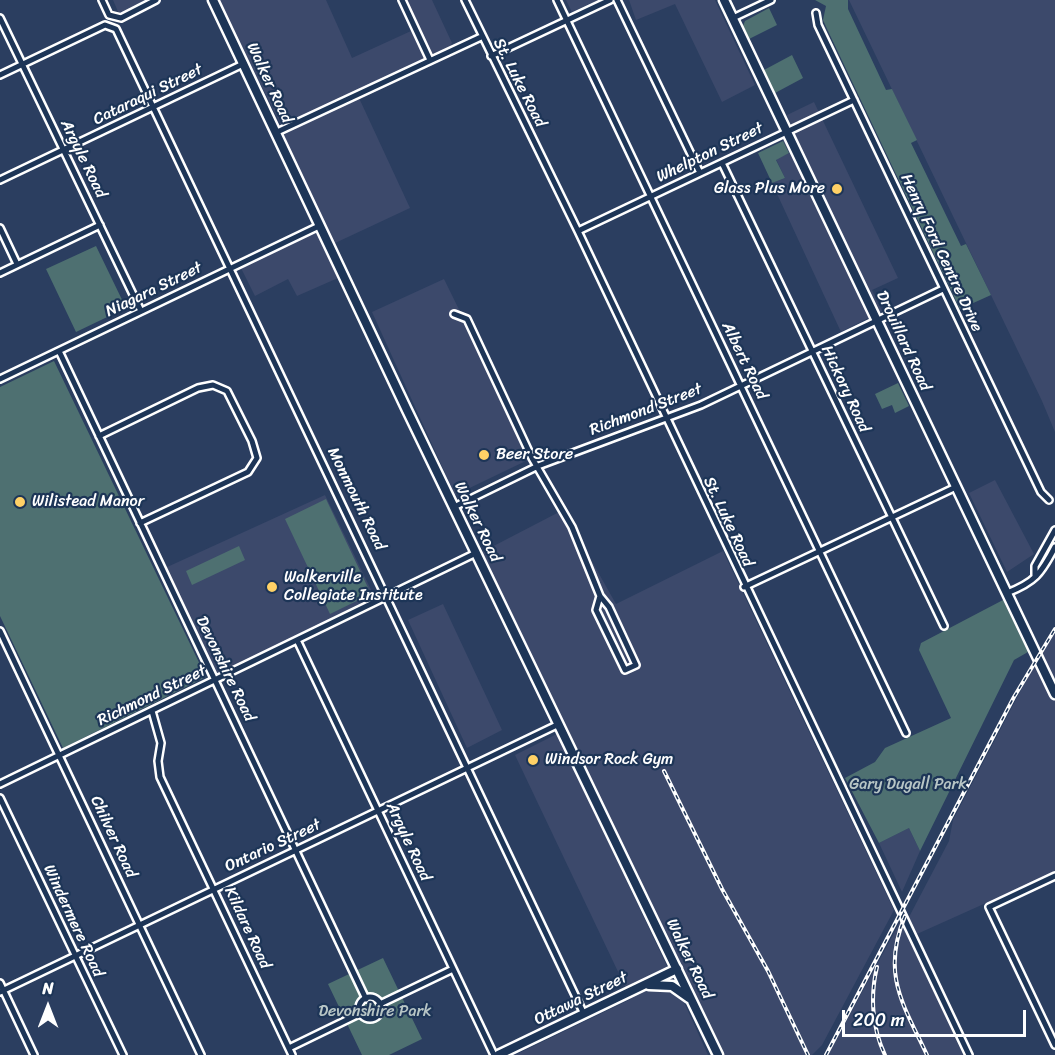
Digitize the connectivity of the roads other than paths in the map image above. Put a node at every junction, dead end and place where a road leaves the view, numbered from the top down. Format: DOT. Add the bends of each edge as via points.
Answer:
graph roads {
  1 [pos="102,0"];
  2 [pos="156,0"];
  3 [pos="213,0"];
  4 [pos="402,0"];
  5 [pos="465,0"];
  6 [pos="557,0"];
  7 [pos="610,0"];
  8 [pos="617,0"];
  9 [pos="724,0"];
  10 [pos="771,0"];
  11 [pos="816,13"];
  12 [pos="0,18"];
  13 [pos="733,18"];
  14 [pos="566,19"];
  15 [pos="481,37"];
  16 [pos="491,56"];
  17 [pos="430,60"];
  18 [pos="243,64"];
  19 [pos="23,65"];
  20 [pos="0,75"];
  21 [pos="854,100"];
  22 [pos="154,108"];
  23 [pos="787,131"];
  24 [pos="275,132"];
  25 [pos="64,151"];
  26 [pos="722,163"];
  27 [pos="700,173"];
  28 [pos="0,180"];
  29 [pos="650,197"];
  30 [pos="100,225"];
  31 [pos="320,226"];
  32 [pos="0,228"];
  33 [pos="578,231"];
  34 [pos="18,264"];
  35 [pos="230,268"];
  36 [pos="0,273"];
  37 [pos="944,289"];
  38 [pos="141,311"];
  39 [pos="454,314"];
  40 [pos="877,321"];
  41 [pos="59,351"];
  42 [pos="812,351"];
  43 [pos="1,376"];
  44 [pos="740,385"];
  45 [pos="665,419"];
  46 [pos="99,436"];
  47 [pos="538,466"];
  48 [pos="956,487"];
  49 [pos="1049,500"];
  50 [pos="454,507"];
  51 [pos="891,517"];
  52 [pos="140,523"];
  53 [pos="1055,530"];
  54 [pos="1055,547"];
  55 [pos="819,551"];
  56 [pos="476,553"];
  57 [pos="1035,576"];
  58 [pos="744,587"];
  59 [pos="1007,593"];
  60 [pos="387,596"];
  61 [pos="600,596"];
  62 [pos="944,626"];
  63 [pos="0,631"];
  64 [pos="297,640"];
  65 [pos="216,680"];
  66 [pos="1055,694"];
  67 [pos="152,711"];
  68 [pos="559,724"];
  69 [pos="906,733"];
  70 [pos="60,755"];
  71 [pos="468,767"];
  72 [pos="0,784"];
  73 [pos="0,798"];
  74 [pos="378,810"];
  75 [pos="296,850"];
  76 [pos="1055,876"];
  77 [pos="213,890"];
  78 [pos="139,925"];
  79 [pos="75,956"];
  80 [pos="453,969"];
  81 [pos="677,969"];
  82 [pos="0,983"];
  83 [pos="643,985"];
  84 [pos="2,991"];
  85 [pos="366,999"];
  86 [pos="691,999"];
  87 [pos="380,1004"];
  88 [pos="361,1013"];
  89 [pos="584,1014"];
  90 [pos="1055,1045"];
  91 [pos="289,1048"];
  92 [pos="34,1055"];
  93 [pos="123,1055"];
  94 [pos="201,1055"];
  95 [pos="292,1055"];
  96 [pos="496,1055"];
  97 [pos="718,1055"];
  98 [pos="969,1055"];
  1 -- 2 [label="street" via="109,15 121,18"];
  3 -- 18 [label="main road, Walker Road"];
  4 -- 17 [label="street"];
  5 -- 15 [label="street, St. Luke Road"];
  6 -- 14 [label="street, Albert Road"];
  7 -- 14 [label="street"];
  8 -- 27 [label="street"];
  9 -- 13 [label="main road, Drouillard Road"];
  10 -- 13 [label="street"];
  11 -- 21 [label="street, Henry Ford Centre Drive"];
  12 -- 19 [label="street, Argyle Road"];
  13 -- 23 [label="main road, Drouillard Road"];
  14 -- 16 [label="street"];
  14 -- 29 [label="street, Albert Road"];
  15 -- 16 [label="street, St. Luke Road"];
  15 -- 17 [label="street"];
  16 -- 33 [label="street, St. Luke Road"];
  17 -- 24 [label="street"];
  18 -- 22 [label="street, Cataraqui Street"];
  18 -- 24 [label="main road, Walker Road"];
  19 -- 20 [label="street"];
  19 -- 22 [label="street, Monmouth Road" via="105,26 116,29"];
  19 -- 25 [label="street, Argyle Road"];
  21 -- 23 [label="street, Whelpton Street"];
  21 -- 37 [label="street, Henry Ford Centre Drive"];
  22 -- 25 [label="street, Cataraqui Street"];
  22 -- 35 [label="street, Monmouth Road"];
  23 -- 26 [label="street, Whelpton Street"];
  23 -- 40 [label="main road, Drouillard Road"];
  24 -- 31 [label="main road, Walker Road"];
  25 -- 28 [label="street, Cataraqui Street"];
  25 -- 30 [label="street, Argyle Road"];
  26 -- 27 [label="street, Whelpton Street"];
  26 -- 42 [label="street, Hickory Road"];
  27 -- 29 [label="street, Whelpton Street"];
  29 -- 33 [label="street, Whelpton Street"];
  29 -- 44 [label="street, Albert Road"];
  30 -- 34 [label="street"];
  30 -- 38 [label="street, Argyle Road"];
  31 -- 35 [label="street, Niagara Street"];
  31 -- 50 [label="main road, Walker Road"];
  32 -- 34 [label="street"];
  33 -- 45 [label="street, St. Luke Road"];
  34 -- 36 [label="street"];
  35 -- 38 [label="street, Niagara Street"];
  35 -- 60 [label="street, Monmouth Road"];
  37 -- 40 [label="street, Richmond Street"];
  37 -- 49 [label="street, Henry Ford Centre Drive" via="1041,492"];
  38 -- 41 [label="street, Niagara Street"];
  39 -- 47 [label="street" via="467,319"];
  40 -- 42 [label="street, Richmond Street"];
  40 -- 48 [label="main road, Drouillard Road"];
  41 -- 43 [label="street, Niagara Street"];
  41 -- 46 [label="street, Devonshire Road"];
  42 -- 44 [label="street, Richmond Street"];
  42 -- 51 [label="street, Hickory Road"];
  44 -- 45 [label="street, Richmond Street"];
  44 -- 55 [label="street, Albert Road"];
  45 -- 47 [label="street, Richmond Street"];
  45 -- 58 [label="street, St. Luke Road"];
  46 -- 52 [label="street, Devonshire Road"];
  46 -- 52 [label="street" via="198,388 213,385 227,391 252,441 256,458 248,472"];
  47 -- 50 [label="street, Richmond Street"];
  47 -- 61 [label="street" via="572,527"];
  48 -- 51 [label="street"];
  48 -- 59 [label="main road, Drouillard Road"];
  50 -- 56 [label="main road, Walker Road"];
  51 -- 55 [label="street"];
  51 -- 62 [label="street, Hickory Road"];
  52 -- 65 [label="street, Devonshire Road"];
  53 -- 57 [label="street" via="1035,566"];
  54 -- 57 [label="street" via="1043,570"];
  55 -- 58 [label="street"];
  55 -- 69 [label="street, Albert Road"];
  56 -- 60 [label="street, Richmond Street"];
  56 -- 68 [label="main road, Walker Road"];
  57 -- 59 [label="street" via="1030,583"];
  58 -- 98 [label="street, St. Luke Road"];
  59 -- 66 [label="main road, Drouillard Road"];
  60 -- 64 [label="street, Richmond Street"];
  60 -- 71 [label="street, Monmouth Road"];
  61 -- 61 [label="street" via="636,664 625,670 596,610"];
  63 -- 70 [label="street, Chilver Road"];
  64 -- 65 [label="street, Richmond Street"];
  64 -- 74 [label="street, Argyle Road"];
  65 -- 67 [label="street, Richmond Street"];
  65 -- 75 [label="street, Devonshire Road"];
  67 -- 70 [label="street, Richmond Street"];
  67 -- 77 [label="street, Kildare Road" via="161,743 160,777"];
  68 -- 71 [label="street, Ontario Street"];
  68 -- 81 [label="main road, Walker Road"];
  70 -- 72 [label="street, Richmond Street"];
  70 -- 78 [label="street, Chilver Road"];
  71 -- 74 [label="street, Ontario Street"];
  71 -- 89 [label="street, Monmouth Road"];
  73 -- 79 [label="street, Windermere Road"];
  74 -- 75 [label="street, Ontario Street"];
  74 -- 80 [label="street, Argyle Road"];
  75 -- 77 [label="street, Ontario Street"];
  75 -- 85 [label="street, Devonshire Road"];
  76 -- 90 [label="street" via="989,907"];
  77 -- 78 [label="street, Ontario Street"];
  77 -- 91 [label="street, Kildare Road"];
  78 -- 79 [label="street, Ontario Street"];
  78 -- 94 [label="street, Chilver Road"];
  79 -- 84 [label="street, Ontario Street"];
  79 -- 93 [label="street, Windermere Road"];
  80 -- 87 [label="street"];
  80 -- 96 [label="street, Argyle Road"];
  81 -- 83 [label="main road, Ottawa Street"];
  81 -- 86 [label="main road, Walker Road"];
  82 -- 84 [label="street"];
  83 -- 86 [label="main road" via="672,986"];
  83 -- 89 [label="main road, Ottawa Street"];
  84 -- 92 [label="street"];
  85 -- 87 [label="street"];
  85 -- 88 [label="street" via="360,1004"];
  86 -- 97 [label="main road, Walker Road"];
  87 -- 88 [label="street" via="381,1011 375,1018 368,1019"];
  88 -- 91 [label="street"];
  89 -- 96 [label="main road, Ottawa Street"];
  91 -- 95 [label="street, Kildare Road"];
}
